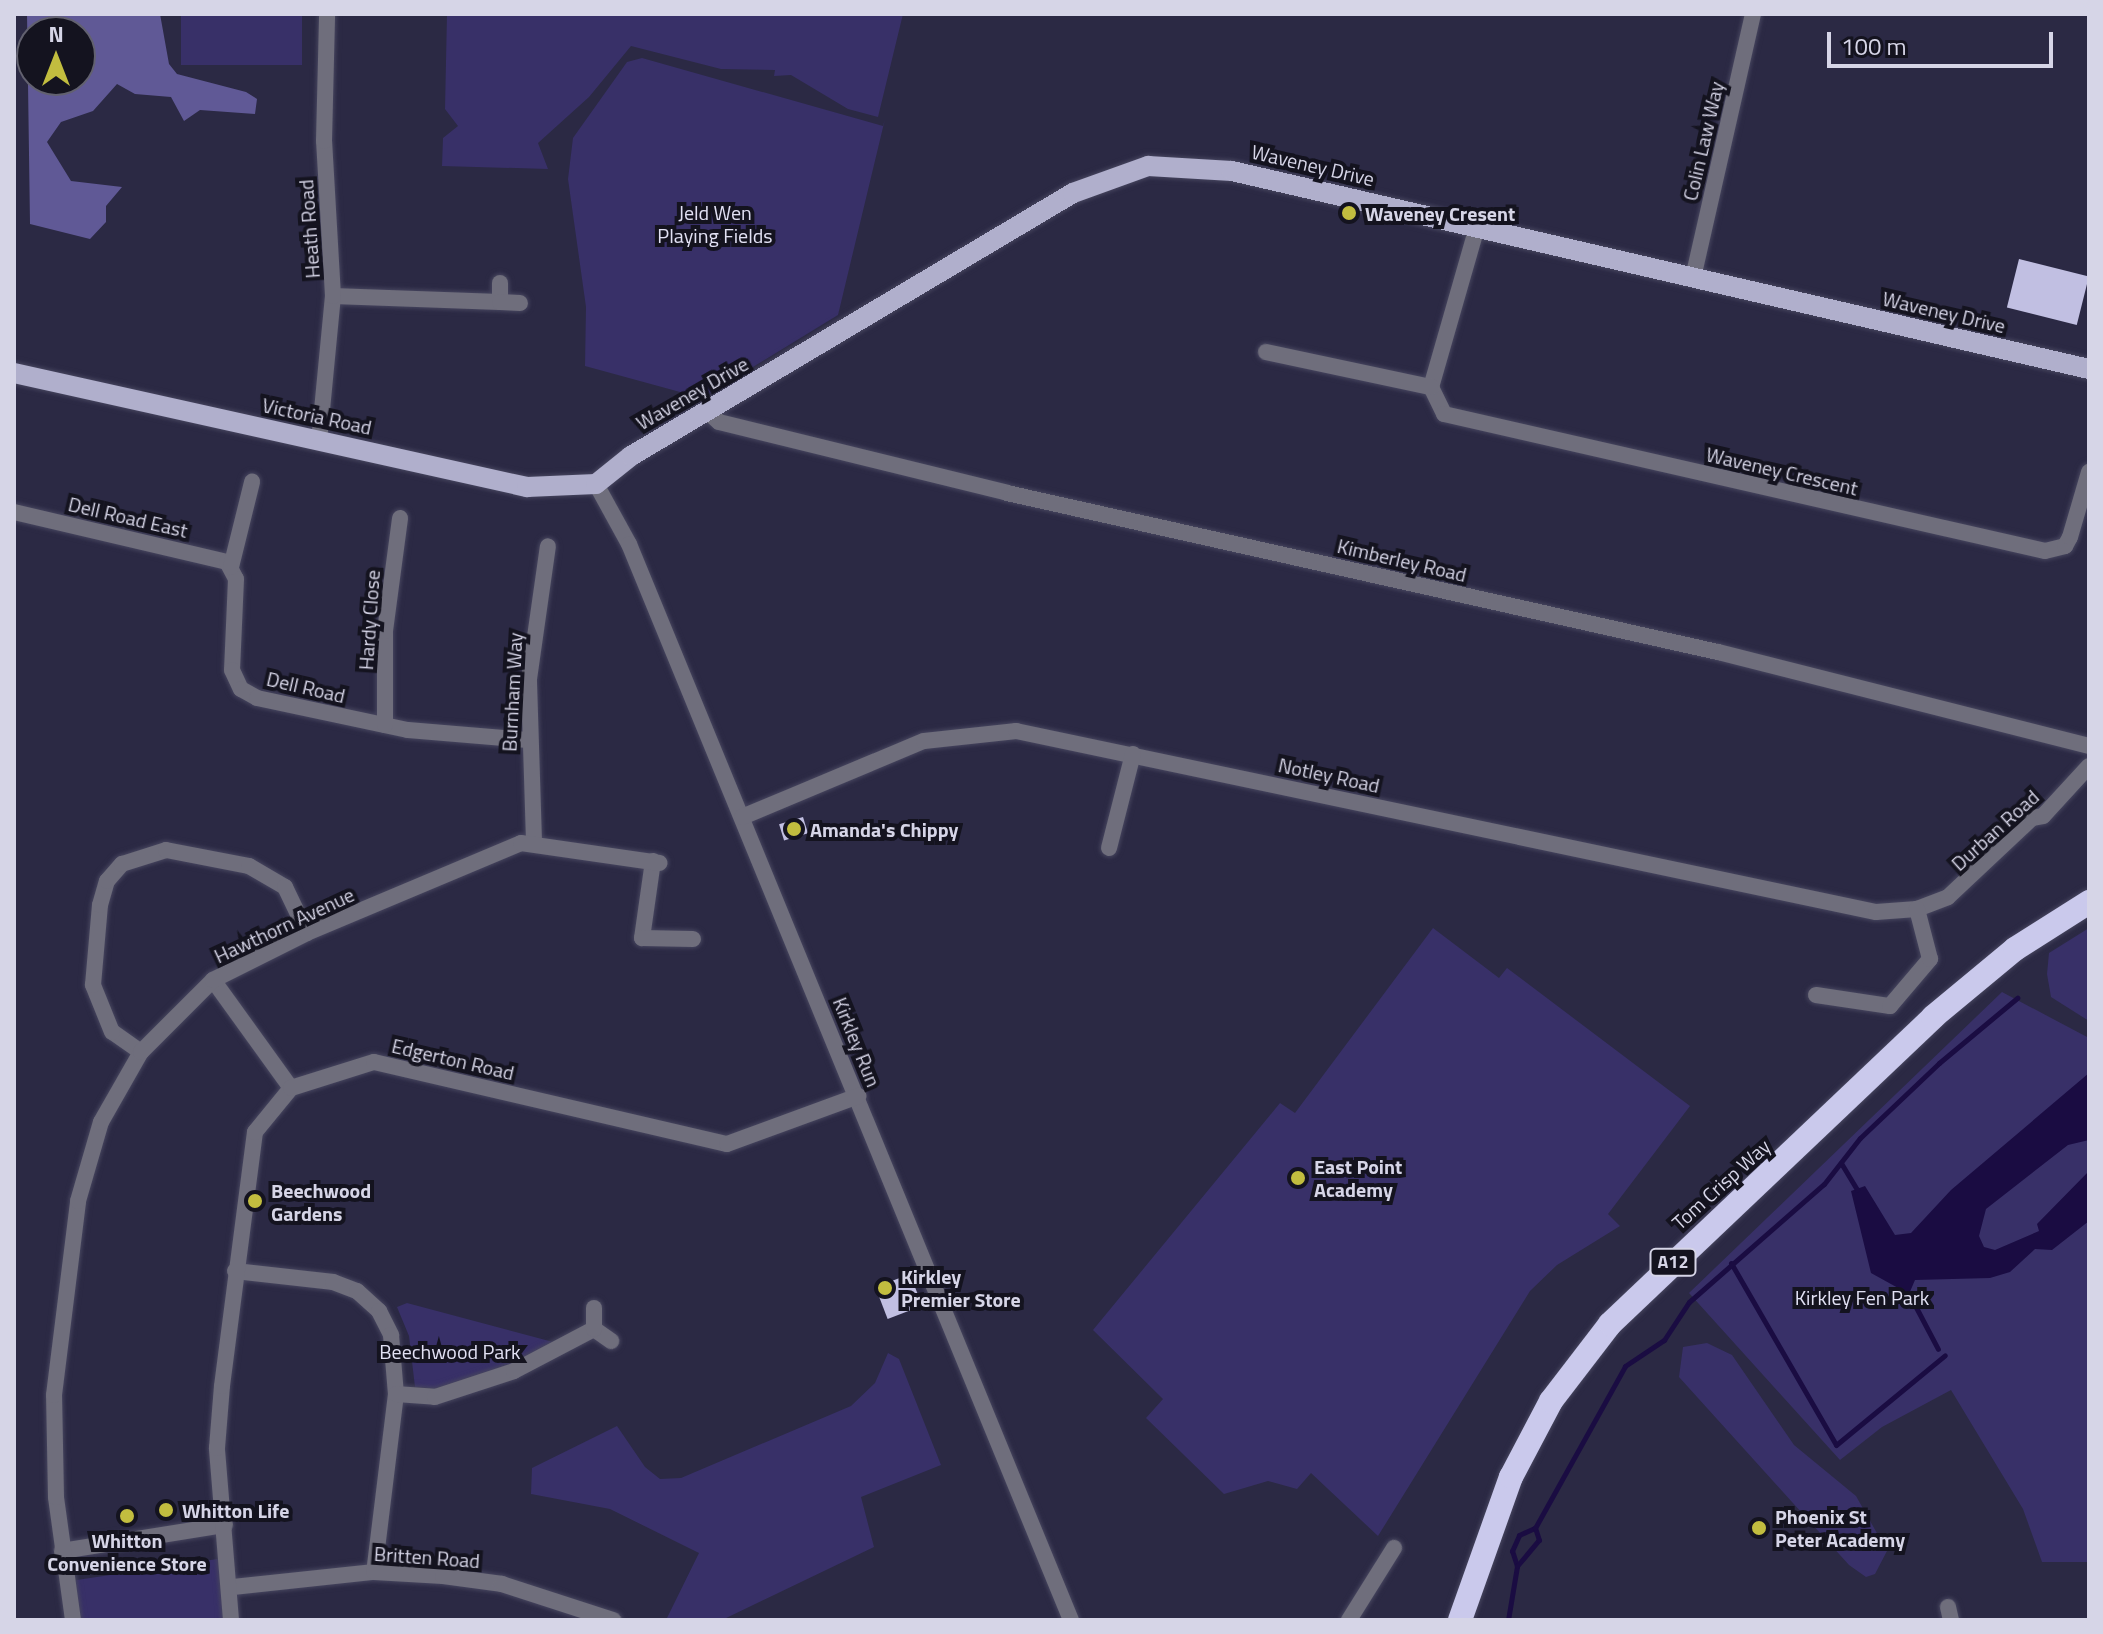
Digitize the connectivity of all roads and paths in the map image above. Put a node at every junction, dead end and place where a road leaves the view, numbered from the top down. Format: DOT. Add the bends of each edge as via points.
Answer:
graph roads {
  1 [pos="327,14"];
  2 [pos="1753,14"];
  3 [pos="1477,227"];
  4 [pos="1693,278"];
  5 [pos="500,283"];
  6 [pos="333,296"];
  7 [pos="500,302"];
  8 [pos="520,303"];
  9 [pos="1266,352"];
  10 [pos="2089,369"];
  11 [pos="19,375"];
  12 [pos="1431,387"];
  13 [pos="709,413"];
  14 [pos="319,441"];
  15 [pos="2089,472"];
  16 [pos="252,482"];
  17 [pos="596,484"];
  18 [pos="14,512"];
  19 [pos="400,518"];
  20 [pos="548,546"];
  21 [pos="231,567"];
  22 [pos="385,725"];
  23 [pos="528,740"];
  24 [pos="2089,746"];
  25 [pos="1133,754"];
  26 [pos="2089,766"];
  27 [pos="742,817"];
  28 [pos="534,841"];
  29 [pos="1109,848"];
  30 [pos="2089,902"];
  31 [pos="1917,909"];
  32 [pos="307,933"];
  33 [pos="693,939"];
  34 [pos="213,980"];
  35 [pos="1816,995"];
  36 [pos="141,1052"];
  37 [pos="291,1088"];
  38 [pos="858,1096"];
  39 [pos="235,1271"];
  40 [pos="594,1308"];
  41 [pos="594,1329"];
  42 [pos="611,1341"];
  43 [pos="396,1394"];
  44 [pos="225,1525"];
  45 [pos="1394,1548"];
  46 [pos="62,1551"];
  47 [pos="374,1572"];
  48 [pos="233,1587"];
  49 [pos="73,1620"];
  50 [pos="231,1620"];
  51 [pos="613,1620"];
  52 [pos="1071,1620"];
  53 [pos="1349,1620"];
  54 [pos="1460,1620"];
  1 -- 6 [label="street, Heath Road" via="324,141"];
  2 -- 4 [label="street, Colin Law Way"];
  3 -- 4 [label="main road, Waveney Drive"];
  3 -- 12 [label="street"];
  3 -- 13 [label="main road, Waveney Drive" via="1232,171 1125,170 1073,193"];
  4 -- 10 [label="main road, Waveney Drive"];
  5 -- 7 [label="street"];
  6 -- 7 [label="street"];
  6 -- 14 [label="street, Heath Road"];
  7 -- 8 [label="street"];
  9 -- 12 [label="street"];
  11 -- 14 [label="main road, Victoria Road"];
  12 -- 15 [label="street, Waveney Crescent" via="1444,414 2045,551 2065,546"];
  13 -- 17 [label="main road, Waveney Drive" via="631,456"];
  13 -- 24 [label="street, Kimberley Road" via="719,422 1007,493 1718,652"];
  14 -- 17 [label="main road, Victoria Road" via="527,487"];
  16 -- 21 [label="street, Dell Road"];
  17 -- 27 [label="street, Kirkley Run" via="629,544"];
  18 -- 21 [label="street, Dell Road East" via="220,559"];
  19 -- 22 [label="street, Hardy Close" via="385,631"];
  20 -- 23 [label="street, Burnham Way" via="530,664"];
  21 -- 22 [label="street, Dell Road" via="236,579 230,659 241,689 257,698"];
  22 -- 23 [label="street, Dell Road"];
  23 -- 28 [label="street, Burnham Way"];
  25 -- 27 [label="street, Notley Road" via="1016,731 951,734"];
  25 -- 29 [label="street"];
  25 -- 31 [label="street, Notley Road" via="1876,912"];
  26 -- 31 [label="street, Durban Road" via="1979,874"];
  27 -- 38 [label="street, Kirkley Run"];
  28 -- 32 [label="street, Hawthorn Avenue"];
  28 -- 33 [label="street" via="656,862 642,938"];
  30 -- 54 [label="highway, Tom Crisp Way / A12" via="2015,949 1933,1017 1610,1324 1551,1401 1511,1477"];
  31 -- 35 [label="street" via="1930,959 1890,1006"];
  32 -- 34 [label="street, Hawthorn Avenue"];
  32 -- 36 [label="street" via="285,887 249,866 166,850 122,864 107,881 100,905 93,985 112,1032"];
  34 -- 36 [label="street, Hawthorn Avenue"];
  34 -- 37 [label="street"];
  36 -- 46 [label="street, Hawthorn Avenue" via="101,1122 78,1201 53,1407"];
  37 -- 38 [label="street, Edgerton Road" via="374,1062 727,1144"];
  37 -- 39 [label="street" via="255,1132"];
  38 -- 52 [label="street, Kirkley Run"];
  39 -- 43 [label="street" via="333,1282 357,1291 379,1311 391,1335"];
  39 -- 44 [label="street" via="217,1448"];
  40 -- 41 [label="street"];
  41 -- 42 [label="street"];
  41 -- 43 [label="street" via="475,1387 435,1397"];
  43 -- 47 [label="street"];
  44 -- 46 [label="street"];
  44 -- 48 [label="street"];
  45 -- 53 [label="street"];
  46 -- 49 [label="street, Hawthorn Avenue"];
  47 -- 48 [label="street, Britten Road"];
  47 -- 51 [label="street, Britten Road" via="502,1584"];
  48 -- 50 [label="street"];
}
